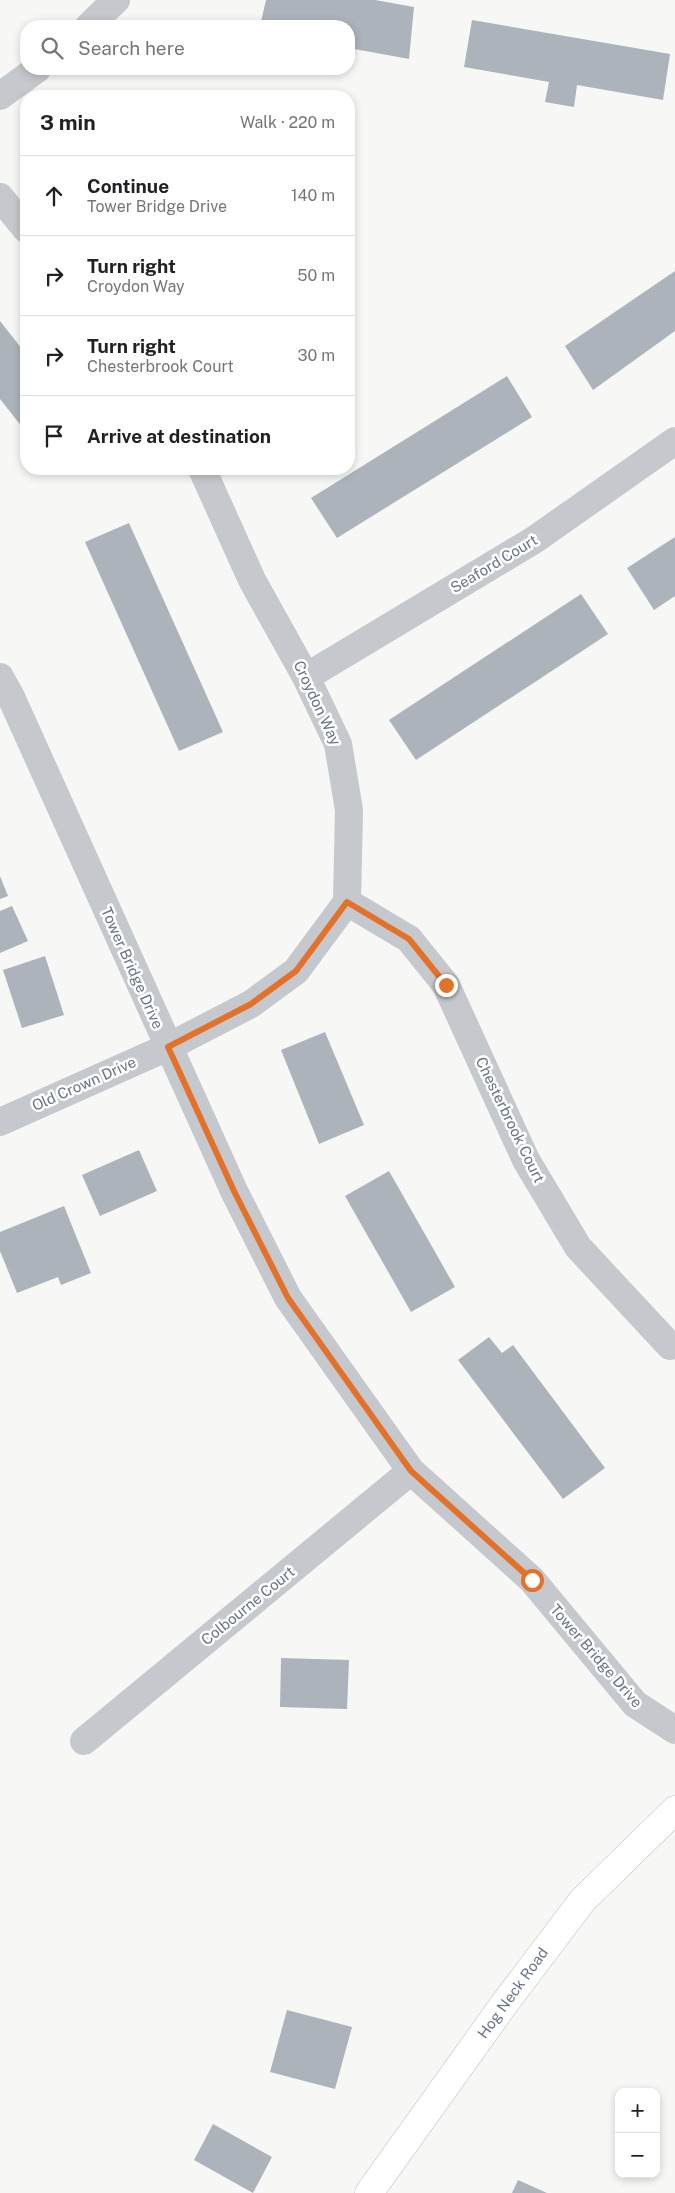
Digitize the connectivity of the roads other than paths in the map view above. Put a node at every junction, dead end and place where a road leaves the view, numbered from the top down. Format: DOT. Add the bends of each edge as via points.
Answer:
graph roads {
  1 [pos="116,0"];
  2 [pos="95,20"];
  3 [pos="29,75"];
  4 [pos="0,96"];
  5 [pos="0,196"];
  6 [pos="20,221"];
  7 [pos="675,442"];
  8 [pos="205,475"];
  9 [pos="0,677"];
  10 [pos="306,677"];
  11 [pos="347,902"];
  12 [pos="168,1047"];
  13 [pos="0,1122"];
  14 [pos="670,1346"];
  15 [pos="411,1471"];
  16 [pos="675,1730"];
  17 [pos="84,1741"];
  18 [pos="675,1810"];
  19 [pos="369,2193"];
  1 -- 2 [label="street"];
  3 -- 4 [label="street"];
  5 -- 6 [label="street"];
  7 -- 10 [label="street, Seaford Court" via="534,540"];
  8 -- 10 [label="street, Croydon Way" via="252,580"];
  9 -- 12 [label="street, Tower Bridge Drive"];
  10 -- 11 [label="street, Croydon Way" via="338,744 349,810"];
  11 -- 12 [label="street" via="296,971 251,1004"];
  11 -- 14 [label="street, Chesterbrook Court" via="409,939 446,985 526,1160 578,1247"];
  12 -- 13 [label="street, Old Crown Drive"];
  12 -- 15 [label="street, Tower Bridge Drive" via="234,1191 288,1298"];
  15 -- 16 [label="street, Tower Bridge Drive" via="532,1580 635,1704"];
  15 -- 17 [label="street, Colbourne Court"];
  18 -- 19 [label="main road, Hog Neck Road" via="582,1901"];
}
